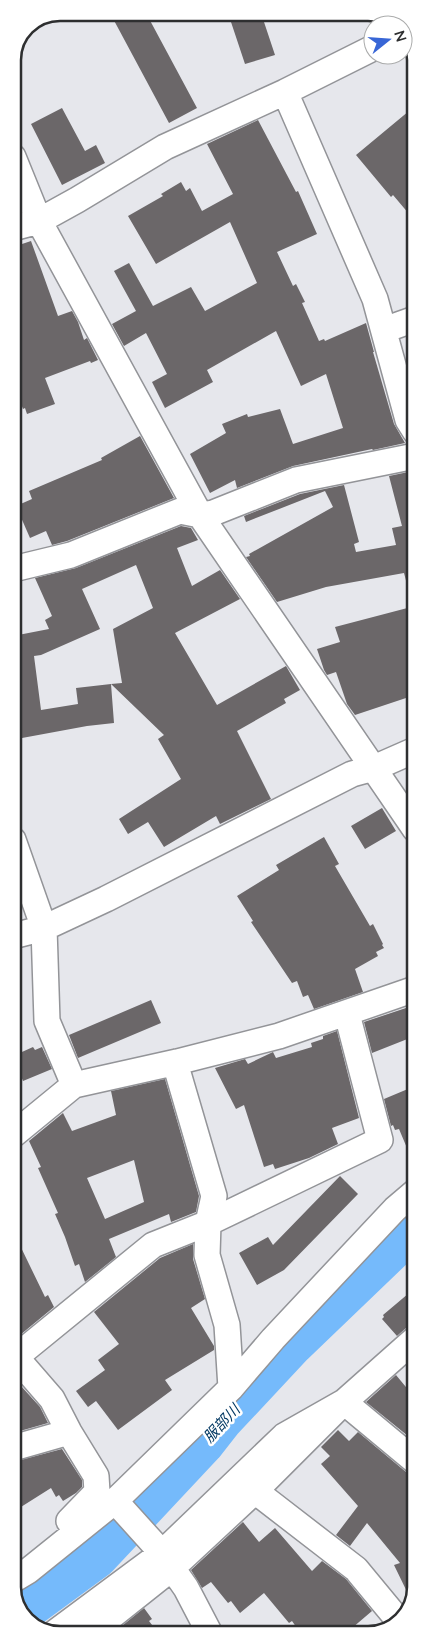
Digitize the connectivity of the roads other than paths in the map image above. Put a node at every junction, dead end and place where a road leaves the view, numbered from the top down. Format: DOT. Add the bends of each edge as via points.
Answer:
graph roads {
  1 [pos="363,53"];
  2 [pos="285,92"];
  3 [pos="21,179"];
  4 [pos="39,221"];
  5 [pos="21,226"];
  6 [pos="407,322"];
  7 [pos="384,330"];
  8 [pos="407,416"];
  9 [pos="407,458"];
  10 [pos="200,515"];
  11 [pos="21,567"];
  12 [pos="407,754"];
  13 [pos="374,768"];
  14 [pos="407,816"];
  15 [pos="21,863"];
  16 [pos="44,928"];
  17 [pos="21,934"];
  18 [pos="407,992"];
  19 [pos="347,1014"];
  20 [pos="177,1062"];
  21 [pos="74,1085"];
  22 [pos="21,1128"];
  23 [pos="407,1199"];
  24 [pos="208,1223"];
  25 [pos="407,1346"];
  26 [pos="21,1350"];
  27 [pos="21,1362"];
  28 [pos="231,1388"];
  29 [pos="344,1402"];
  30 [pos="69,1432"];
  31 [pos="21,1446"];
  32 [pos="407,1454"];
  33 [pos="255,1491"];
  34 [pos="115,1501"];
  35 [pos="60,1546"];
  36 [pos="165,1557"];
  37 [pos="21,1575"];
  38 [pos="394,1615"];
  39 [pos="65,1626"];
  40 [pos="97,1626"];
  41 [pos="206,1626"];
  1 -- 2 [label="street"];
  2 -- 4 [label="street" via="165,147"];
  2 -- 7 [label="street" via="375,299"];
  3 -- 4 [label="street"];
  4 -- 5 [label="street"];
  4 -- 10 [label="street"];
  6 -- 7 [label="street"];
  7 -- 8 [label="street"];
  9 -- 10 [label="street" via="296,480 213,514"];
  10 -- 11 [label="street" via="180,511 71,555"];
  10 -- 13 [label="street"];
  12 -- 13 [label="street"];
  13 -- 14 [label="street"];
  13 -- 16 [label="street" via="352,774"];
  15 -- 16 [label="street"];
  16 -- 17 [label="street"];
  16 -- 21 [label="street" via="47,1021"];
  18 -- 19 [label="street"];
  19 -- 20 [label="street" via="279,1036"];
  19 -- 24 [label="street" via="380,1140"];
  20 -- 21 [label="street"];
  20 -- 24 [label="street" via="214,1196"];
  21 -- 22 [label="street"];
  23 -- 28 [label="street" via="274,1338"];
  24 -- 26 [label="street" via="152,1245"];
  24 -- 28 [label="street" via="207,1256 226,1325"];
  25 -- 29 [label="street"];
  27 -- 30 [label="street" via="52,1399"];
  28 -- 34 [label="street"];
  29 -- 32 [label="street"];
  29 -- 33 [label="street"];
  29 -- 36 [label="street" via="284,1436"];
  30 -- 31 [label="street"];
  30 -- 35 [label="street" via="96,1476 97,1492 57,1534"];
  33 -- 36 [label="street"];
  33 -- 38 [label="street" via="356,1569"];
  34 -- 35 [label="street"];
  34 -- 36 [label="street"];
  35 -- 37 [label="street"];
  36 -- 39 [label="street"];
  36 -- 40 [label="street"];
  36 -- 41 [label="street"];
}
